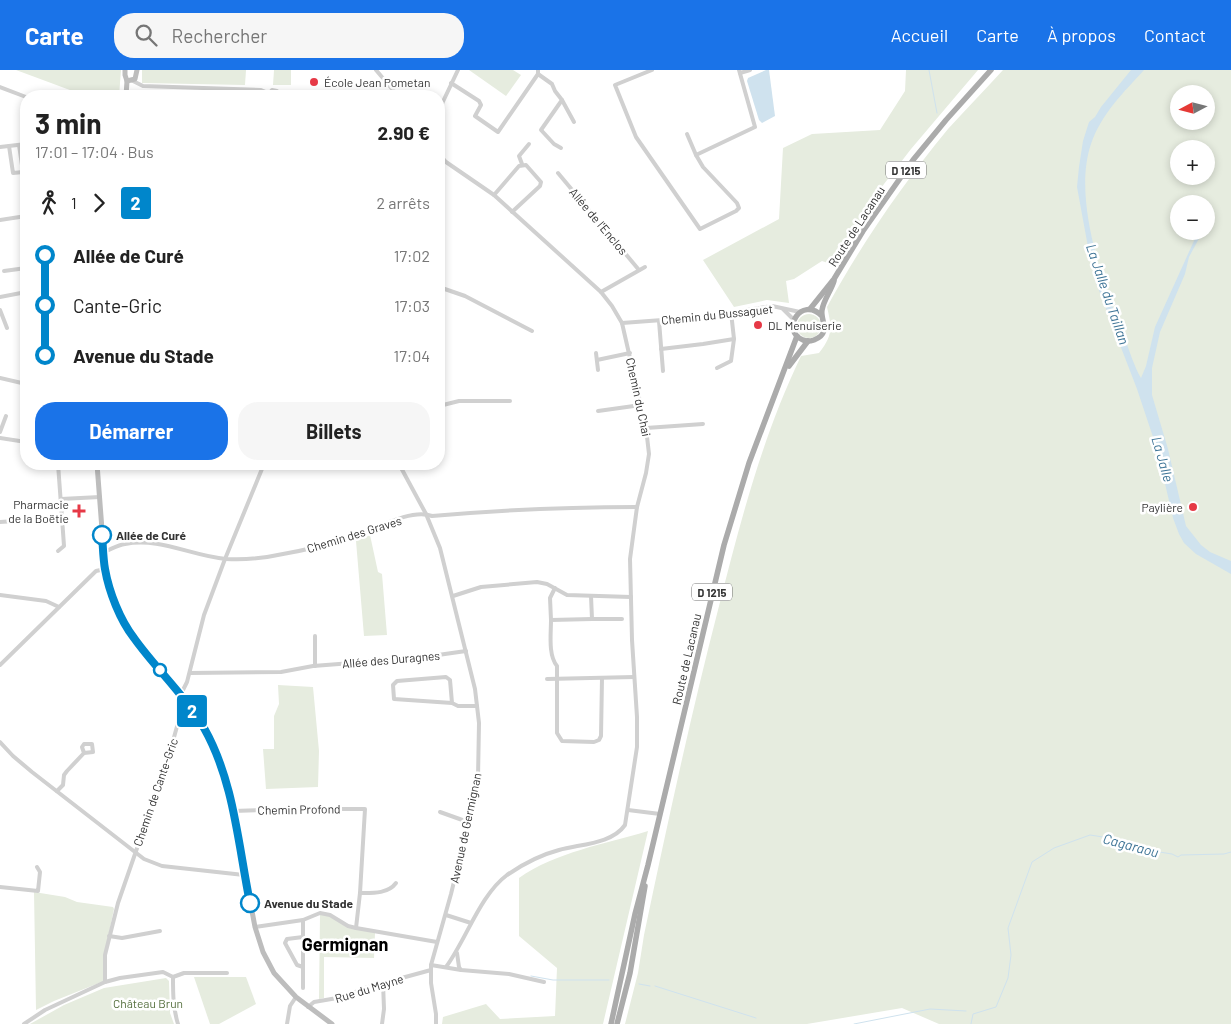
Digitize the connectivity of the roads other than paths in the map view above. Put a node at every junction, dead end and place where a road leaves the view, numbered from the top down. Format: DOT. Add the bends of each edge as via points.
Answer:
graph roads {
  1 [pos="125,70"];
  2 [pos="137,70"];
  3 [pos="458,70"];
  4 [pos="652,70"];
  5 [pos="750,70"];
  6 [pos="991,70"];
  7 [pos="379,71"];
  8 [pos="538,72"];
  9 [pos="739,72"];
  10 [pos="129,81"];
  11 [pos="451,83"];
  12 [pos="0,87"];
  13 [pos="127,90"];
  14 [pos="261,90"];
  15 [pos="393,90"];
  16 [pos="20,94"];
  17 [pos="445,96"];
  18 [pos="562,100"];
  19 [pos="574,122"];
  20 [pos="687,134"];
  21 [pos="19,144"];
  22 [pos="529,144"];
  23 [pos="9,146"];
  24 [pos="0,147"];
  25 [pos="561,148"];
  26 [pos="20,151"];
  27 [pos="696,155"];
  28 [pos="445,161"];
  29 [pos="522,164"];
  30 [pos="20,172"];
  31 [pos="558,173"];
  32 [pos="494,195"];
  33 [pos="512,212"];
  34 [pos="20,217"];
  35 [pos="0,220"];
  36 [pos="645,267"];
  37 [pos="20,269"];
  38 [pos="639,270"];
  39 [pos="4,271"];
  40 [pos="834,279"];
  41 [pos="445,289"];
  42 [pos="601,292"];
  43 [pos="20,293"];
  44 [pos="0,297"];
  45 [pos="783,308"];
  46 [pos="810,309"];
  47 [pos="0,310"];
  48 [pos="731,312"];
  49 [pos="800,312"];
  50 [pos="822,316"];
  51 [pos="794,320"];
  52 [pos="659,321"];
  53 [pos="622,323"];
  54 [pos="7,328"];
  55 [pos="532,331"];
  56 [pos="797,336"];
  57 [pos="734,339"];
  58 [pos="808,341"];
  59 [pos="661,348"];
  60 [pos="596,353"];
  61 [pos="630,353"];
  62 [pos="597,360"];
  63 [pos="717,368"];
  64 [pos="598,370"];
  65 [pos="663,371"];
  66 [pos="782,376"];
  67 [pos="0,378"];
  68 [pos="20,383"];
  69 [pos="510,401"];
  70 [pos="445,405"];
  71 [pos="641,405"];
  72 [pos="598,411"];
  73 [pos="6,416"];
  74 [pos="703,424"];
  75 [pos="646,428"];
  76 [pos="0,432"];
  77 [pos="0,438"];
  78 [pos="20,441"];
  79 [pos="59,470"];
  80 [pos="98,470"];
  81 [pos="262,470"];
  82 [pos="402,470"];
  83 [pos="100,496"];
  84 [pos="61,499"];
  85 [pos="637,506"];
  86 [pos="426,514"];
  87 [pos="62,518"];
  88 [pos="0,522"];
  89 [pos="58,551"];
  90 [pos="104,552"];
  91 [pos="225,559"];
  92 [pos="105,569"];
  93 [pos="555,588"];
  94 [pos="0,595"];
  95 [pos="453,596"];
  96 [pos="590,596"];
  97 [pos="631,597"];
  98 [pos="59,607"];
  99 [pos="592,619"];
  100 [pos="622,619"];
  101 [pos="551,620"];
  102 [pos="316,636"];
  103 [pos="466,651"];
  104 [pos="0,665"];
  105 [pos="315,666"];
  106 [pos="190,673"];
  107 [pos="634,677"];
  108 [pos="557,678"];
  109 [pos="602,678"];
  110 [pos="547,679"];
  111 [pos="184,700"];
  112 [pos="452,703"];
  113 [pos="477,706"];
  114 [pos="0,742"];
  115 [pos="84,754"];
  116 [pos="57,791"];
  117 [pos="628,810"];
  118 [pos="233,811"];
  119 [pos="440,812"];
  120 [pos="660,814"];
  121 [pos="468,822"];
  122 [pos="135,851"];
  123 [pos="648,865"];
  124 [pos="37,867"];
  125 [pos="244,875"];
  126 [pos="396,884"];
  127 [pos="0,887"];
  128 [pos="360,893"];
  129 [pos="446,915"];
  130 [pos="303,920"];
  131 [pos="471,923"];
  132 [pos="255,927"];
  133 [pos="356,928"];
  134 [pos="160,931"];
  135 [pos="109,936"];
  136 [pos="303,937"];
  137 [pos="437,942"];
  138 [pos="456,953"];
  139 [pos="432,965"];
  140 [pos="303,967"];
  141 [pos="446,967"];
  142 [pos="430,970"];
  143 [pos="461,970"];
  144 [pos="227,973"];
  145 [pos="173,977"];
  146 [pos="105,982"];
  147 [pos="544,982"];
  148 [pos="383,983"];
  149 [pos="303,988"];
  150 [pos="296,998"];
  151 [pos="308,1007"];
  152 [pos="24,1024"];
  153 [pos="178,1024"];
  154 [pos="287,1024"];
  155 [pos="332,1024"];
  156 [pos="382,1024"];
  157 [pos="436,1024"];
  158 [pos="611,1024"];
  159 [pos="617,1024"];
  1 -- 10 [label="main road"];
  2 -- 10 [label="main road" via="136,76"];
  3 -- 11 [label="street"];
  4 -- 27 [label="street" via="615,85 636,138 700,229 739,208"];
  5 -- 9 [label="street"];
  6 -- 40 [label="main road, Route de Lacanau / D 1215" via="904,172"];
  7 -- 15 [label="street"];
  8 -- 11 [label="street" via="498,132 475,116 481,105 479,101"];
  8 -- 18 [label="street" via="552,84"];
  9 -- 27 [label="street" via="755,127"];
  10 -- 13 [label="main road"];
  10 -- 14 [label="street" via="143,86"];
  11 -- 17 [label="street"];
  12 -- 16 [label="street"];
  18 -- 19 [label="street"];
  18 -- 25 [label="street" via="541,130"];
  20 -- 27 [label="street"];
  21 -- 23 [label="street"];
  21 -- 26 [label="street"];
  22 -- 29 [label="street" via="519,156"];
  23 -- 24 [label="street"];
  23 -- 30 [label="street" via="13,173"];
  28 -- 32 [label="street, Chemin du Chai"];
  29 -- 32 [label="street"];
  29 -- 33 [label="street" via="541,184"];
  31 -- 38 [label="street, Allée de l'Enclos"];
  32 -- 33 [label="street, Chemin du Chai"];
  33 -- 42 [label="street, Chemin du Chai"];
  34 -- 35 [label="street"];
  36 -- 38 [label="street"];
  37 -- 39 [label="street"];
  38 -- 42 [label="street"];
  40 -- 46 [label="main road, D 1215"];
  40 -- 50 [label="main road, D 1215"];
  41 -- 55 [label="street"];
  42 -- 53 [label="street, Chemin du Chai"];
  43 -- 44 [label="street"];
  45 -- 48 [label="street, Chemin du Bussaguet" via="772,306"];
  45 -- 49 [label="street, Chemin du Bussaguet"];
  45 -- 51 [label="street"];
  46 -- 49 [label="main road"];
  46 -- 50 [label="main road"];
  47 -- 54 [label="street"];
  48 -- 52 [label="street, Chemin du Bussaguet"];
  48 -- 57 [label="street"];
  49 -- 51 [label="main road"];
  50 -- 58 [label="main road" via="823,333 818,339"];
  51 -- 56 [label="main road" via="793,330"];
  52 -- 53 [label="street, Chemin du Bussaguet"];
  52 -- 59 [label="street"];
  53 -- 61 [label="street, Chemin du Chai"];
  56 -- 58 [label="main road"];
  56 -- 66 [label="main road, D 1215"];
  57 -- 59 [label="street"];
  57 -- 63 [label="street" via="731,362"];
  58 -- 66 [label="main road, D 1215"];
  59 -- 65 [label="street"];
  60 -- 62 [label="street"];
  61 -- 62 [label="street"];
  61 -- 71 [label="street, Chemin du Chai"];
  62 -- 64 [label="street"];
  66 -- 120 [label="main road, Route de Lacanau / D 1215" via="749,463 724,545"];
  67 -- 68 [label="street"];
  69 -- 70 [label="street" via="460,401"];
  71 -- 72 [label="street"];
  71 -- 75 [label="street, Chemin du Chai"];
  73 -- 76 [label="street"];
  74 -- 75 [label="street"];
  75 -- 85 [label="street, Chemin du Chai" via="649,454"];
  77 -- 78 [label="street"];
  79 -- 84 [label="street"];
  80 -- 83 [label="main road"];
  81 -- 91 [label="street, Chemin de Cante-Gric"];
  82 -- 86 [label="street, Avenue de Germignan"];
  83 -- 84 [label="street"];
  83 -- 90 [label="main road"];
  84 -- 87 [label="street"];
  85 -- 86 [label="street, Chemin des Graves"];
  85 -- 97 [label="street, Chemin du Chai" via="630,559"];
  86 -- 91 [label="street, Chemin des Graves" via="392,520 356,536 319,547 280,555"];
  86 -- 95 [label="street, Avenue de Germignan" via="440,547"];
  87 -- 88 [label="street"];
  87 -- 89 [label="street" via="64,546"];
  90 -- 91 [label="street, Chemin des Graves" via="123,544 142,543"];
  90 -- 92 [label="main road"];
  91 -- 106 [label="street, Chemin de Cante-Gric" via="204,615"];
  92 -- 98 [label="street" via="96,571"];
  92 -- 111 [label="main road" via="118,609 132,637"];
  93 -- 95 [label="street" via="536,582 481,587"];
  93 -- 96 [label="street" via="567,596"];
  93 -- 101 [label="street" via="550,598"];
  94 -- 98 [label="street" via="46,601"];
  95 -- 103 [label="street, Avenue de Germignan"];
  96 -- 97 [label="street"];
  96 -- 99 [label="street"];
  97 -- 107 [label="street, Chemin du Chai"];
  98 -- 104 [label="street"];
  99 -- 100 [label="street"];
  99 -- 101 [label="street"];
  101 -- 108 [label="street" via="552,654"];
  102 -- 105 [label="street"];
  103 -- 105 [label="street, Allée des Duragnes"];
  103 -- 113 [label="street, Avenue de Germignan"];
  105 -- 106 [label="street, Allée des Duragnes" via="281,672"];
  106 -- 111 [label="street, Chemin de Cante-Gric" via="183,690"];
  107 -- 109 [label="street"];
  107 -- 117 [label="street, Chemin du Chai" via="637,747"];
  108 -- 109 [label="street"];
  108 -- 109 [label="street" via="557,734 562,741 594,742 601,736"];
  108 -- 110 [label="street"];
  111 -- 118 [label="main road" via="204,727 218,757"];
  111 -- 122 [label="street, Chemin de Cante-Gric" via="168,759"];
  112 -- 112 [label="street" via="450,680 446,677 397,681 393,685 394,699"];
  112 -- 113 [label="street"];
  113 -- 121 [label="street, Avenue de Germignan" via="478,778"];
  114 -- 116 [label="street"];
  115 -- 116 [label="street" via="64,775 63,785"];
  116 -- 122 [label="street"];
  117 -- 120 [label="street"];
  117 -- 131 [label="street, Chemin du Chai" via="625,825 619,833 557,850 525,863 505,877"];
  118 -- 125 [label="main road"];
  118 -- 128 [label="street, Chemin Profond" via="365,809"];
  119 -- 121 [label="street"];
  120 -- 123 [label="main road, Route de Lacanau / D 1215"];
  121 -- 129 [label="street, Avenue de Germignan"];
  122 -- 125 [label="street" via="144,859 162,866"];
  122 -- 135 [label="street, Chemin de Cante-Gric"];
  123 -- 158 [label="main road, Route de Lacanau / D 1215"];
  123 -- 159 [label="main road, Route de Lacanau / D 1215" via="630,973"];
  124 -- 127 [label="street" via="40,872 38,891"];
  125 -- 132 [label="main road"];
  126 -- 128 [label="street" via="376,893"];
  128 -- 133 [label="street"];
  129 -- 131 [label="street"];
  129 -- 137 [label="street, Avenue de Germignan"];
  130 -- 132 [label="street"];
  130 -- 133 [label="street" via="320,913"];
  130 -- 136 [label="street"];
  131 -- 138 [label="street"];
  132 -- 150 [label="main road" via="274,974"];
  133 -- 137 [label="street"];
  134 -- 135 [label="street" via="122,938"];
  135 -- 146 [label="street, Chemin de Cante-Gric"];
  136 -- 140 [label="street"];
  136 -- 140 [label="street" via="287,939 284,943 297,966"];
  137 -- 139 [label="street, Avenue de Germignan"];
  138 -- 141 [label="street"];
  138 -- 143 [label="street"];
  139 -- 141 [label="street"];
  139 -- 142 [label="street, Avenue de Germignan"];
  140 -- 149 [label="street"];
  141 -- 143 [label="street"];
  142 -- 148 [label="street, Rue du Mayne"];
  142 -- 157 [label="street, Avenue de Germignan"];
  143 -- 147 [label="street" via="509,974"];
  144 -- 145 [label="street" via="184,973"];
  145 -- 146 [label="street" via="163,972"];
  145 -- 153 [label="street" via="174,1014"];
  146 -- 152 [label="street" via="45,1010"];
  148 -- 151 [label="street, Rue du Mayne" via="343,997 314,1002"];
  148 -- 156 [label="street"];
  150 -- 151 [label="main road"];
  150 -- 154 [label="street" via="290,1006"];
  151 -- 155 [label="main road"];
}
